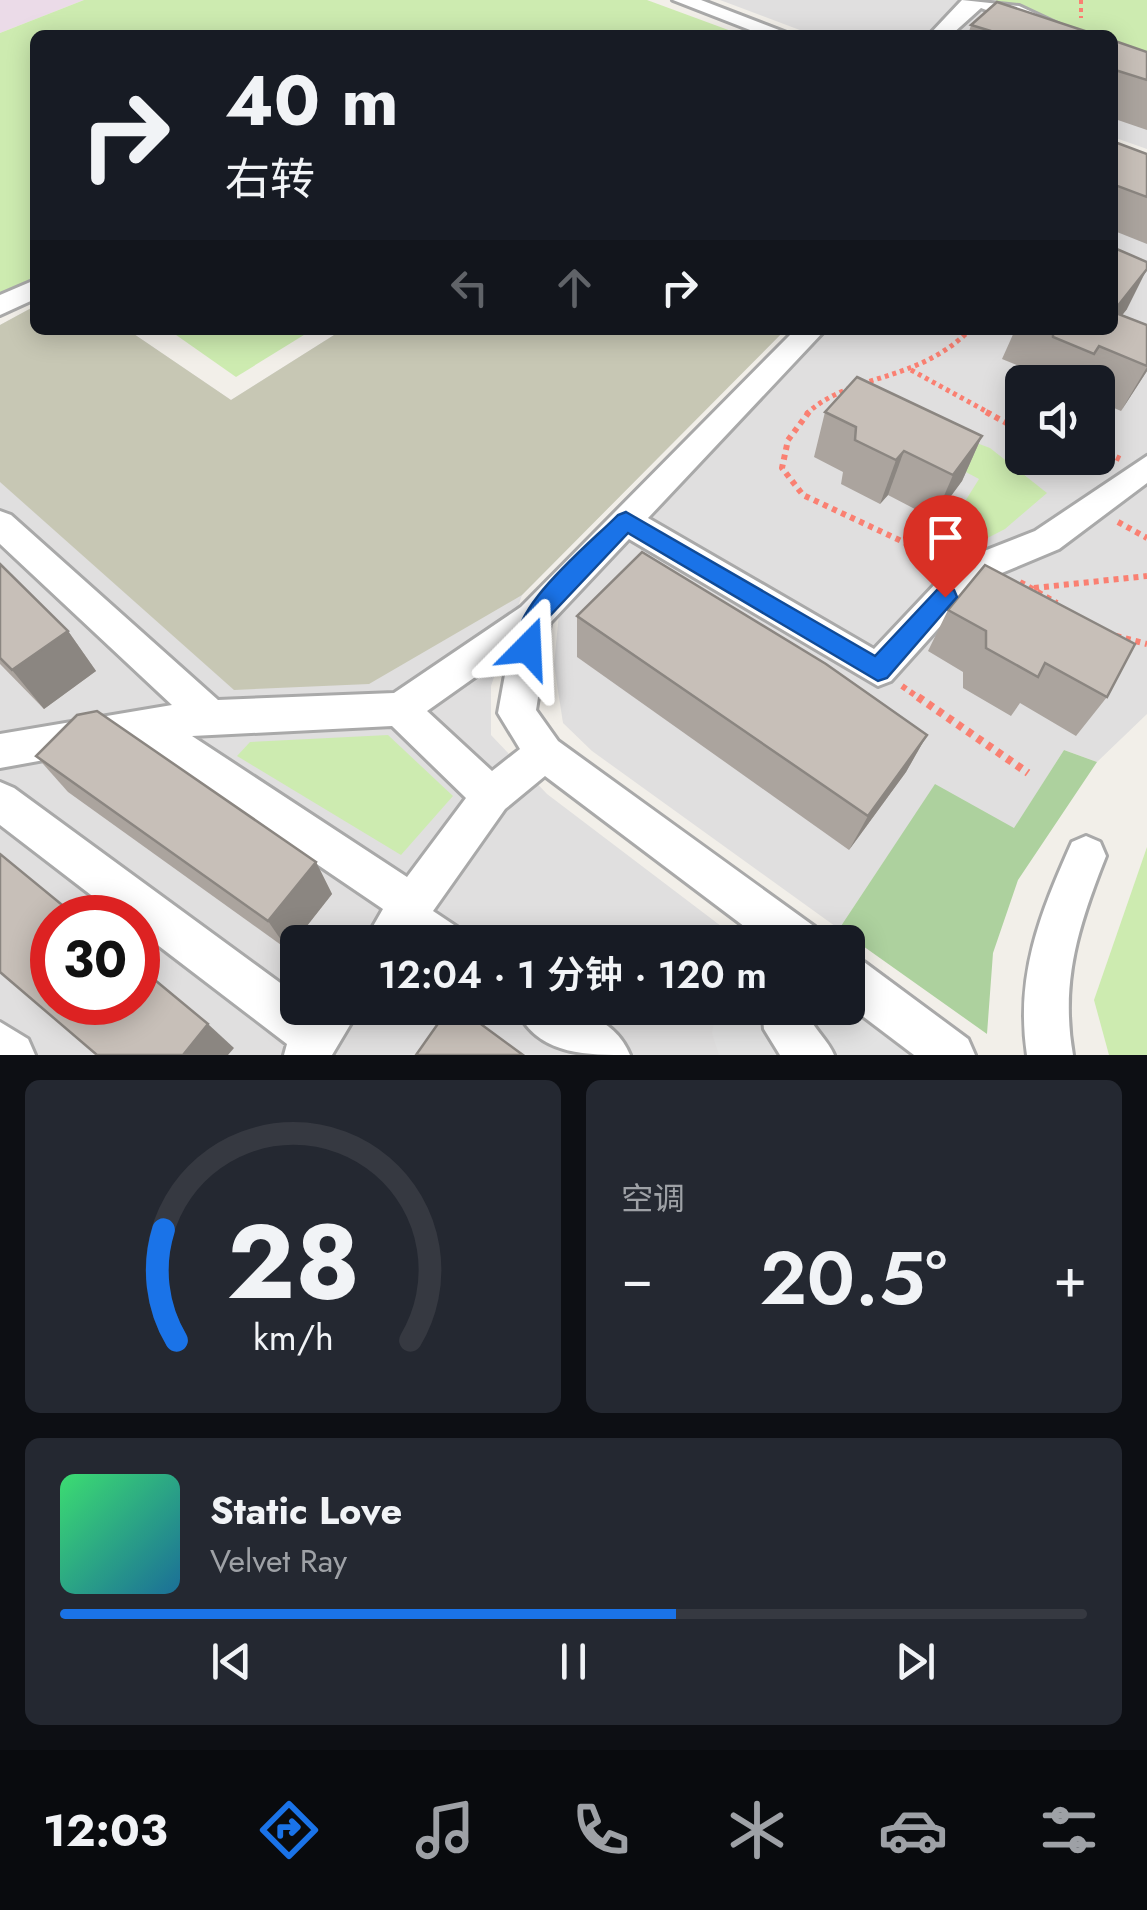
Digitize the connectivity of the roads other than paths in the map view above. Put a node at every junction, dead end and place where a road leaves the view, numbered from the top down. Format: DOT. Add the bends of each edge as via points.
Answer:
graph roads {
  1 [pos="683,0"];
  2 [pos="974,1"];
  3 [pos="768,30"];
  4 [pos="944,30"];
  5 [pos="1059,30"];
  6 [pos="30,291"];
  7 [pos="0,306"];
  8 [pos="805,335"];
  9 [pos="1147,467"];
  10 [pos="626,521"];
  11 [pos="0,524"];
  12 [pos="533,616"];
  13 [pos="400,709"];
  14 [pos="212,718"];
  15 [pos="144,726"];
  16 [pos="4,745"];
  17 [pos="544,754"];
  18 [pos="491,796"];
  19 [pos="0,801"];
  20 [pos="1086,856"];
  21 [pos="401,921"];
  22 [pos="777,925"];
  23 [pos="865,991"];
  24 [pos="563,1025"];
  25 [pos="786,1025"];
  26 [pos="320,1034"];
  27 [pos="0,1045"];
  28 [pos="12,1055"];
  29 [pos="607,1055"];
  30 [pos="811,1055"];
  31 [pos="952,1055"];
  32 [pos="1050,1055"];
  1 -- 3 [label="street"];
  2 -- 4 [label="street"];
  2 -- 5 [label="street"];
  6 -- 7 [label="street"];
  8 -- 10 [label="street"];
  9 -- 10 [label="street" via="1047,540 978,568 878,670"];
  10 -- 12 [label="street"];
  11 -- 14 [label="street"];
  12 -- 13 [label="street"];
  12 -- 17 [label="street" via="517,712"];
  13 -- 14 [label="street" via="303,708"];
  13 -- 18 [label="street"];
  14 -- 15 [label="street"];
  15 -- 16 [label="street"];
  15 -- 21 [label="street"];
  17 -- 18 [label="street"];
  17 -- 22 [label="street"];
  18 -- 21 [label="street"];
  19 -- 26 [label="street"];
  20 -- 32 [label="street" via="1048,948 1042,1018"];
  23 -- 31 [label="street"];
  24 -- 29 [label="street"];
  25 -- 30 [label="street"];
  27 -- 28 [label="street"];
}
